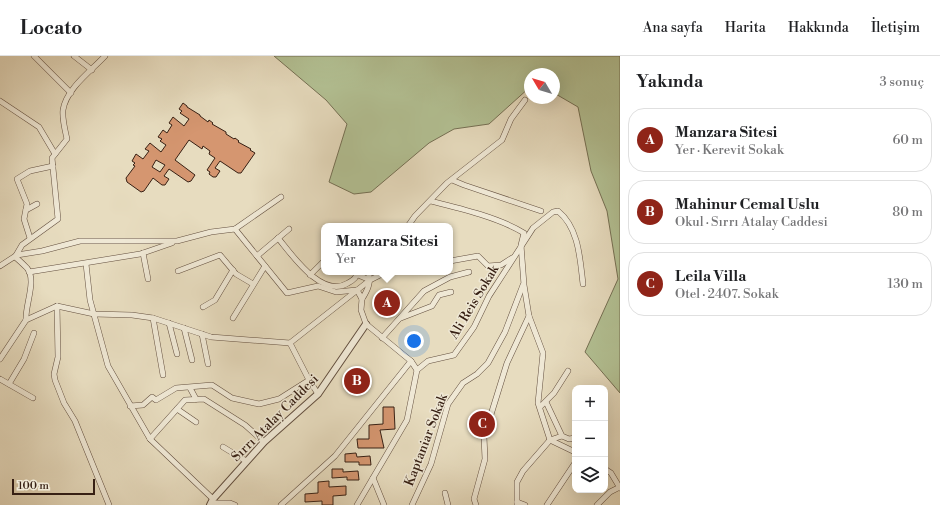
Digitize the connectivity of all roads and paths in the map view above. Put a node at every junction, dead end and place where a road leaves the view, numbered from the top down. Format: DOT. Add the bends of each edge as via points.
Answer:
graph roads {
  1 [pos="34,56"];
  2 [pos="74,56"];
  3 [pos="105,56"];
  4 [pos="92,70"];
  5 [pos="71,93"];
  6 [pos="0,101"];
  7 [pos="524,101"];
  8 [pos="55,154"];
  9 [pos="53,166"];
  10 [pos="452,180"];
  11 [pos="281,197"];
  12 [pos="431,201"];
  13 [pos="37,204"];
  14 [pos="26,210"];
  15 [pos="541,211"];
  16 [pos="410,223"];
  17 [pos="235,229"];
  18 [pos="289,229"];
  19 [pos="30,238"];
  20 [pos="278,238"];
  21 [pos="177,241"];
  22 [pos="521,245"];
  23 [pos="143,253"];
  24 [pos="256,256"];
  25 [pos="514,256"];
  26 [pos="15,257"];
  27 [pos="453,260"];
  28 [pos="86,264"];
  29 [pos="321,264"];
  30 [pos="0,266"];
  31 [pos="264,266"];
  32 [pos="233,270"];
  33 [pos="178,271"];
  34 [pos="29,272"];
  35 [pos="470,272"];
  36 [pos="356,275"];
  37 [pos="361,275"];
  38 [pos="369,275"];
  39 [pos="380,275"];
  40 [pos="310,276"];
  41 [pos="148,279"];
  42 [pos="370,280"];
  43 [pos="253,284"];
  44 [pos="583,284"];
  45 [pos="524,285"];
  46 [pos="357,290"];
  47 [pos="451,292"];
  48 [pos="362,299"];
  49 [pos="57,306"];
  50 [pos="203,308"];
  51 [pos="94,314"];
  52 [pos="529,316"];
  53 [pos="153,318"];
  54 [pos="232,318"];
  55 [pos="400,319"];
  56 [pos="26,320"];
  57 [pos="169,324"];
  58 [pos="366,324"];
  59 [pos="184,328"];
  60 [pos="34,333"];
  61 [pos="202,334"];
  62 [pos="382,338"];
  63 [pos="290,343"];
  64 [pos="177,354"];
  65 [pos="0,359"];
  66 [pos="192,360"];
  67 [pos="410,361"];
  68 [pos="208,364"];
  69 [pos="417,370"];
  70 [pos="568,371"];
  71 [pos="163,375"];
  72 [pos="0,379"];
  73 [pos="308,380"];
  74 [pos="9,384"];
  75 [pos="190,388"];
  76 [pos="318,394"];
  77 [pos="33,398"];
  78 [pos="196,399"];
  79 [pos="546,402"];
  80 [pos="130,406"];
  81 [pos="540,407"];
  82 [pos="177,409"];
  83 [pos="196,422"];
  84 [pos="562,436"];
  85 [pos="572,438"];
  86 [pos="150,440"];
  87 [pos="550,440"];
  88 [pos="264,442"];
  89 [pos="224,447"];
  90 [pos="572,451"];
  91 [pos="246,461"];
  92 [pos="572,468"];
  93 [pos="608,472"];
  94 [pos="373,478"];
  95 [pos="620,487"];
  96 [pos="445,493"];
  97 [pos="211,502"];
  98 [pos="517,503"];
  99 [pos="110,505"];
  100 [pos="235,505"];
  101 [pos="281,505"];
  102 [pos="357,505"];
  103 [pos="384,505"];
  104 [pos="412,505"];
  105 [pos="448,505"];
  106 [pos="476,505"];
  107 [pos="525,505"];
  108 [pos="547,505"];
  109 [pos="597,505"];
  1 -- 5 [label="street"];
  2 -- 4 [label="street"];
  3 -- 4 [label="street"];
  4 -- 5 [label="street"];
  5 -- 8 [label="street" via="62,112 67,138"];
  6 -- 8 [label="street" via="39,127"];
  7 -- 10 [label="street" via="511,119 502,140"];
  8 -- 9 [label="street" via="52,158"];
  9 -- 14 [label="street" via="30,171 17,179"];
  9 -- 19 [label="street" via="58,219"];
  10 -- 12 [label="street"];
  10 -- 15 [label="street"];
  11 -- 17 [label="street"];
  12 -- 16 [label="street"];
  12 -- 22 [label="street" via="515,227 524,234"];
  13 -- 14 [label="street"];
  14 -- 19 [label="street" via="24,219"];
  17 -- 21 [label="street"];
  17 -- 24 [label="street"];
  18 -- 20 [label="street"];
  19 -- 26 [label="street"];
  20 -- 24 [label="street"];
  20 -- 40 [label="street"];
  21 -- 23 [label="street"];
  21 -- 26 [label="street" via="80,241"];
  22 -- 25 [label="street, Ali Reis Sokak"];
  22 -- 44 [label="street, Ali Reis Sokak" via="534,228 553,212 558,211 567,218 578,245"];
  22 -- 45 [label="street"];
  23 -- 28 [label="street"];
  23 -- 41 [label="street"];
  24 -- 31 [label="street"];
  25 -- 27 [label="street" via="501,265 494,266 488,266 478,256"];
  25 -- 69 [label="street, Ali Reis Sokak" via="489,296 474,327 454,355 428,361"];
  26 -- 30 [label="street"];
  26 -- 34 [label="street"];
  28 -- 34 [label="street"];
  28 -- 51 [label="street"];
  29 -- 40 [label="street"];
  31 -- 43 [label="street"];
  31 -- 46 [label="street" via="287,293 318,286 336,292"];
  32 -- 33 [label="street" via="220,255"];
  32 -- 43 [label="street"];
  32 -- 50 [label="street" via="215,300"];
  34 -- 56 [label="street" via="31,286 25,309"];
  35 -- 55 [label="street" via="450,277 424,291"];
  36 -- 40 [label="street" via="348,284 334,287"];
  37 -- 42 [label="street"];
  38 -- 42 [label="street"];
  39 -- 42 [label="street"];
  42 -- 46 [label="street"];
  42 -- 48 [label="street"];
  43 -- 54 [label="street"];
  45 -- 52 [label="street"];
  45 -- 104 [label="street, Kaptaniar Sokak" via="505,332 488,363 463,383 448,404 432,464"];
  46 -- 48 [label="street"];
  46 -- 63 [label="street"];
  47 -- 55 [label="street" via="439,295 432,306"];
  48 -- 58 [label="street" via="361,310"];
  49 -- 51 [label="street"];
  49 -- 56 [label="street"];
  49 -- 99 [label="street" via="58,357 55,380"];
  51 -- 53 [label="street"];
  51 -- 80 [label="street" via="108,366"];
  52 -- 81 [label="street" via="543,353 538,403"];
  52 -- 106 [label="street" via="507,363 484,436 485,459 474,499"];
  53 -- 57 [label="street"];
  53 -- 71 [label="street"];
  55 -- 62 [label="street"];
  56 -- 65 [label="street"];
  57 -- 59 [label="street"];
  57 -- 64 [label="street"];
  58 -- 62 [label="street"];
  58 -- 76 [label="street, Sırrı Atalay Caddesi"];
  59 -- 61 [label="street"];
  59 -- 66 [label="street"];
  60 -- 74 [label="street" via="24,359"];
  61 -- 63 [label="street" via="211,337"];
  61 -- 68 [label="street"];
  62 -- 67 [label="street"];
  63 -- 73 [label="street"];
  67 -- 69 [label="street"];
  67 -- 101 [label="street" via="335,456"];
  69 -- 94 [label="street" via="407,420"];
  70 -- 79 [label="street"];
  72 -- 74 [label="street"];
  73 -- 75 [label="street" via="279,399 259,404 232,398 212,385"];
  73 -- 76 [label="street"];
  74 -- 77 [label="street"];
  75 -- 78 [label="street"];
  75 -- 80 [label="street" via="176,388 156,400 152,396 143,405"];
  76 -- 88 [label="street, Sırrı Atalay Caddesi"];
  78 -- 82 [label="street" via="185,400"];
  78 -- 88 [label="street" via="204,399 245,425"];
  79 -- 81 [label="street"];
  79 -- 84 [label="street"];
  80 -- 86 [label="street"];
  81 -- 87 [label="street"];
  82 -- 83 [label="street"];
  82 -- 86 [label="street"];
  84 -- 85 [label="street"];
  84 -- 87 [label="street"];
  86 -- 97 [label="street"];
  87 -- 90 [label="street"];
  87 -- 98 [label="street" via="523,471 517,482"];
  88 -- 91 [label="street, Sırrı Atalay Caddesi"];
  89 -- 91 [label="street"];
  91 -- 97 [label="street, Sırrı Atalay Caddesi"];
  92 -- 108 [label="street"];
  93 -- 95 [label="street"];
  94 -- 102 [label="street"];
  94 -- 103 [label="street"];
  95 -- 109 [label="street" via="610,492"];
  96 -- 105 [label="street"];
  97 -- 100 [label="street"];
  98 -- 107 [label="street"];
}
